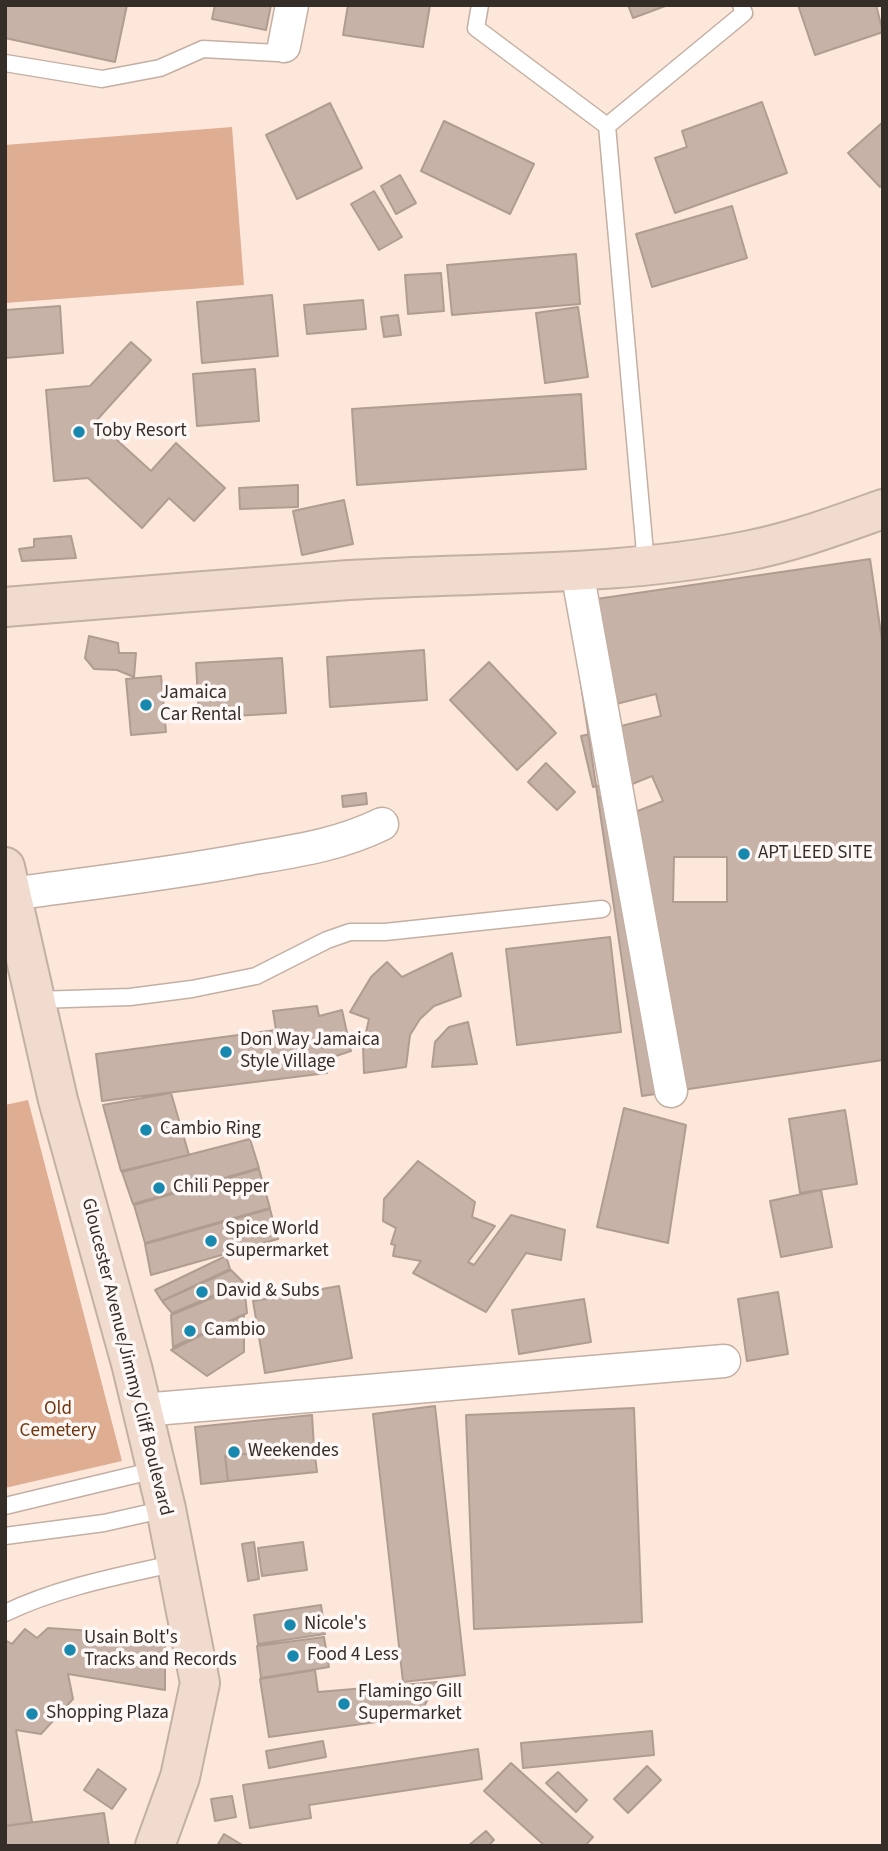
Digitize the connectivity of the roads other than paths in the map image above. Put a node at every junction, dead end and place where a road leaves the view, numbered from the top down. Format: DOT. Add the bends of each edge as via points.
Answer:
graph roads {
  1 [pos="292,5"];
  2 [pos="480,5"];
  3 [pos="741,5"];
  4 [pos="284,46"];
  5 [pos="5,63"];
  6 [pos="607,127"];
  7 [pos="883,509"];
  8 [pos="646,564"];
  9 [pos="578,571"];
  10 [pos="5,607"];
  11 [pos="382,824"];
  12 [pos="8,881"];
  13 [pos="602,909"];
  14 [pos="36,1000"];
  15 [pos="671,1091"];
  16 [pos="724,1361"];
  17 [pos="142,1410"];
  18 [pos="155,1470"];
  19 [pos="5,1506"];
  20 [pos="166,1509"];
  21 [pos="5,1536"];
  22 [pos="177,1563"];
  23 [pos="5,1613"];
  24 [pos="155,1846"];
  1 -- 4 [label="street"];
  2 -- 6 [label="lane" via="476,28"];
  3 -- 6 [label="lane" via="744,13"];
  4 -- 5 [label="lane" via="277,53 203,49 160,68 102,79"];
  6 -- 8 [label="lane"];
  7 -- 8 [label="main road" via="745,551"];
  8 -- 9 [label="main road"];
  9 -- 10 [label="main road" via="351,580"];
  9 -- 15 [label="street"];
  11 -- 12 [label="street" via="347,841 180,872"];
  12 -- 14 [label="main road, Gloucester Avenue/Jimmy Cliff Boulevard"];
  13 -- 14 [label="lane" via="349,933 256,976 130,997"];
  14 -- 17 [label="main road, Gloucester Avenue/Jimmy Cliff Boulevard" via="58,1100"];
  16 -- 17 [label="street"];
  17 -- 18 [label="main road, Gloucester Avenue/Jimmy Cliff Boulevard"];
  18 -- 19 [label="lane"];
  18 -- 20 [label="main road, Gloucester Avenue/Jimmy Cliff Boulevard"];
  20 -- 21 [label="lane" via="104,1523"];
  20 -- 22 [label="main road, Gloucester Avenue/Jimmy Cliff Boulevard"];
  22 -- 23 [label="lane" via="83,1584"];
  22 -- 24 [label="main road, Gloucester Avenue/Jimmy Cliff Boulevard" via="200,1683 180,1777"];
}
